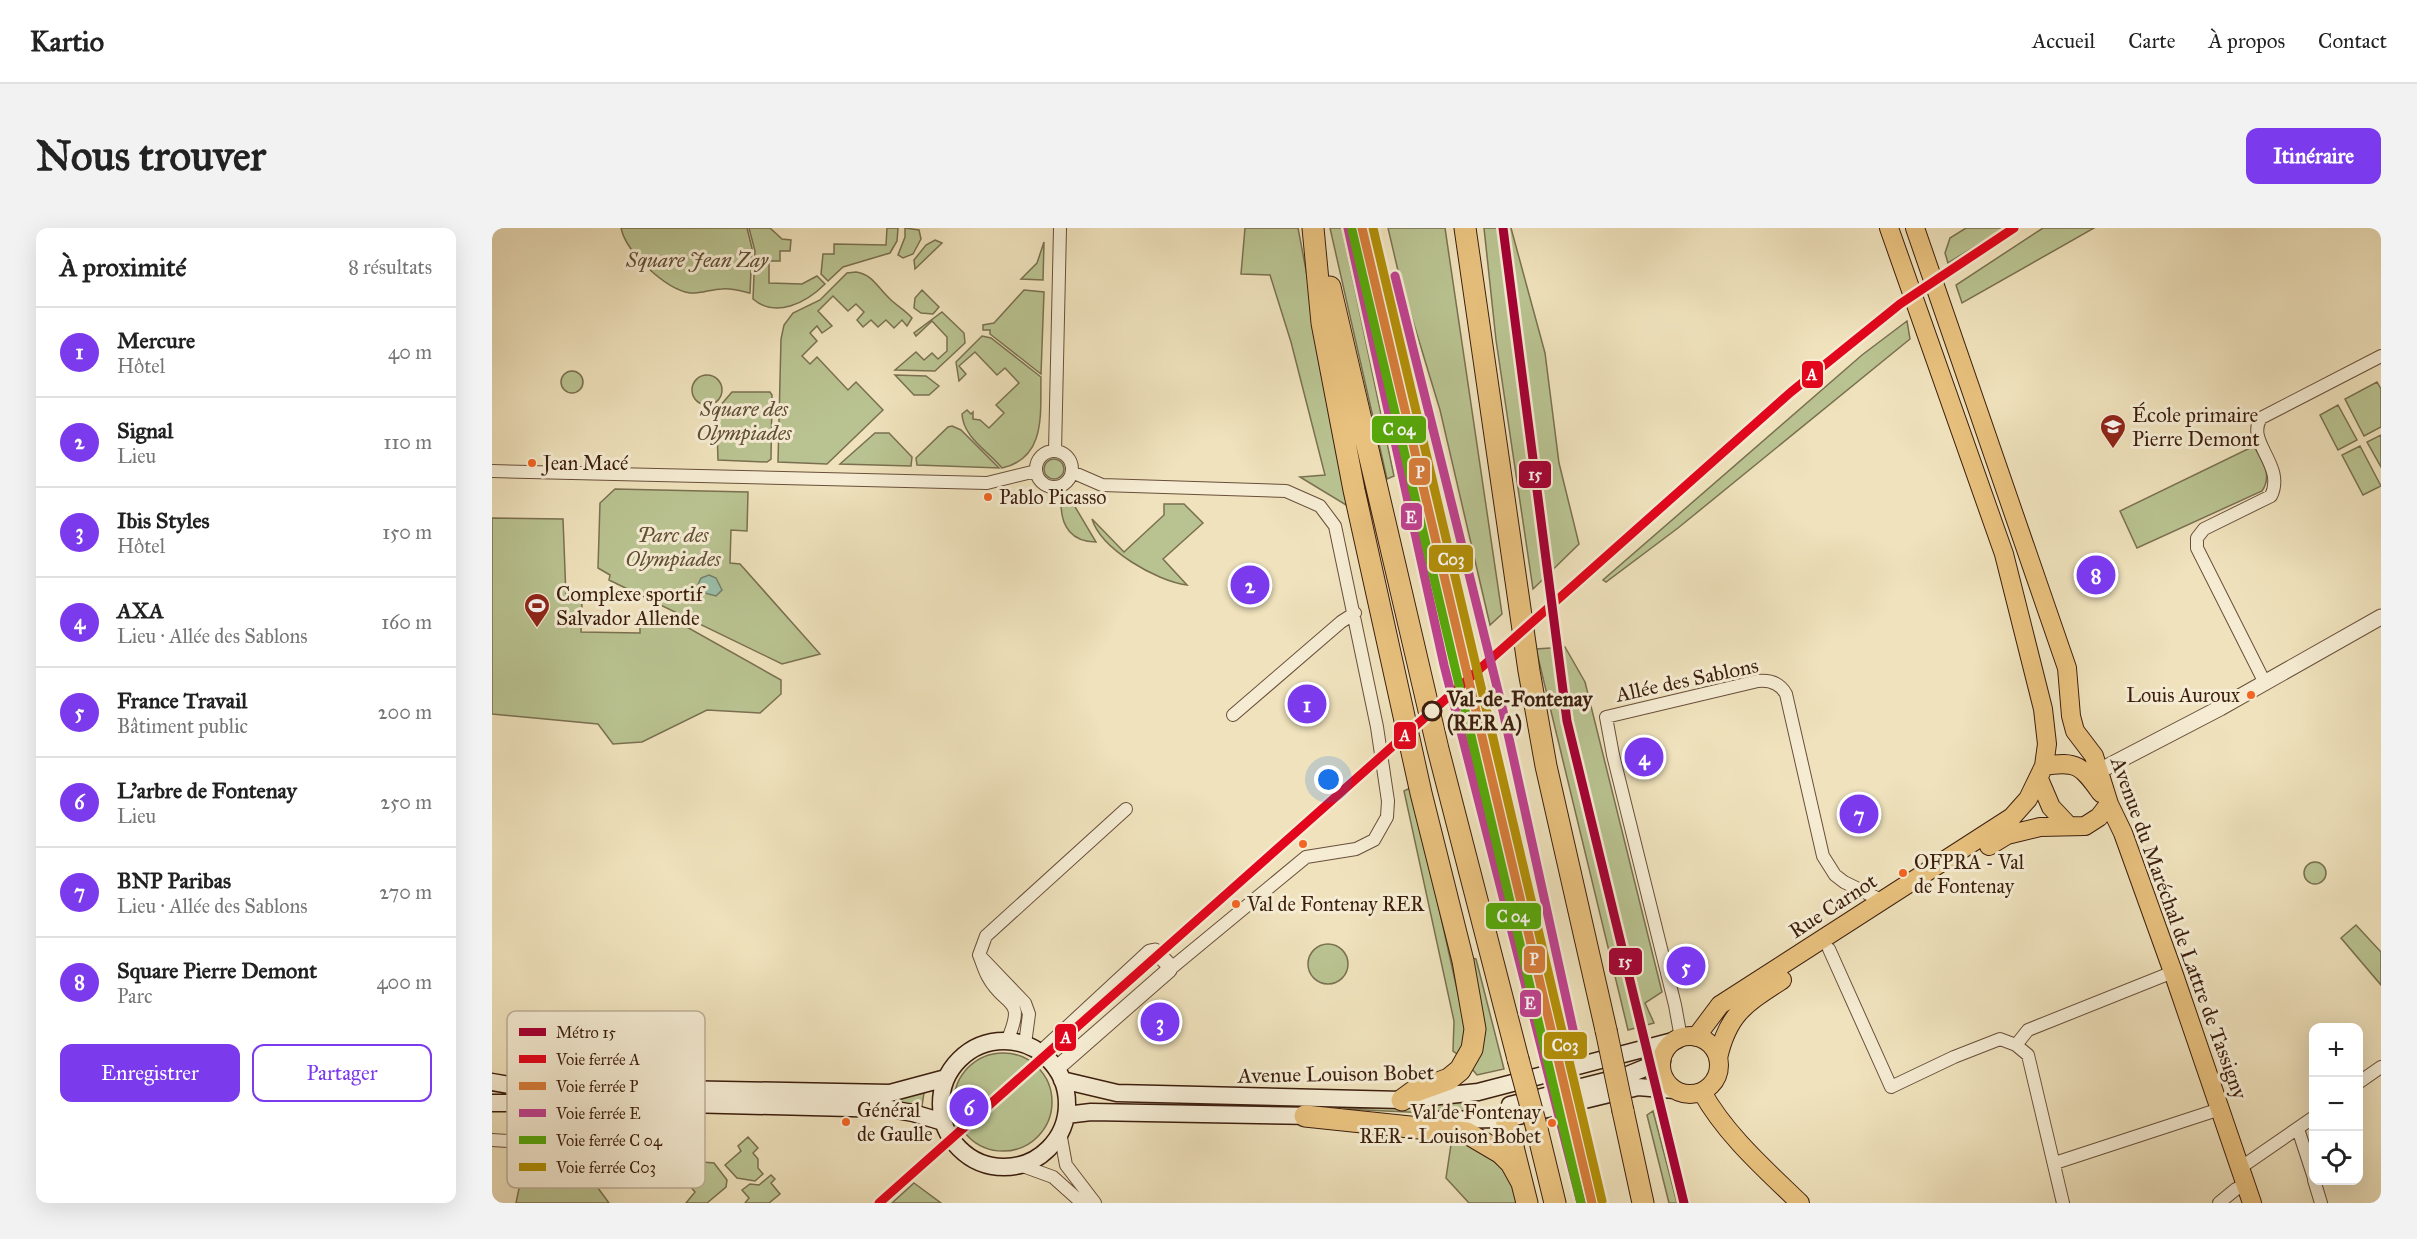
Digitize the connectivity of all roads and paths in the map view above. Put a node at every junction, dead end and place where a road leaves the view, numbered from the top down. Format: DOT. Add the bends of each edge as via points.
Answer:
graph roads {
  1 [pos="1060,228"];
  2 [pos="1314,228"];
  3 [pos="1465,228"];
  4 [pos="1888,228"];
  5 [pos="1915,228"];
  6 [pos="2381,356"];
  7 [pos="1055,451"];
  8 [pos="492,471"];
  9 [pos="1036,471"];
  10 [pos="1072,472"];
  11 [pos="1355,613"];
  12 [pos="2381,617"];
  13 [pos="2265,683"];
  14 [pos="1233,715"];
  15 [pos="2098,771"];
  16 [pos="2042,773"];
  17 [pos="2109,804"];
  18 [pos="1126,809"];
  19 [pos="2068,825"];
  20 [pos="1882,901"];
  21 [pos="979,955"];
  22 [pos="1832,957"];
  23 [pos="1168,970"];
  24 [pos="2173,972"];
  25 [pos="1685,1038"];
  26 [pos="1007,1041"];
  27 [pos="1025,1044"];
  28 [pos="2016,1045"];
  29 [pos="1041,1053"];
  30 [pos="1718,1058"];
  31 [pos="1662,1061"];
  32 [pos="2381,1067"];
  33 [pos="1059,1074"];
  34 [pos="945,1078"];
  35 [pos="2363,1080"];
  36 [pos="492,1082"];
  37 [pos="507,1085"];
  38 [pos="705,1090"];
  39 [pos="1675,1090"];
  40 [pos="1702,1092"];
  41 [pos="1402,1100"];
  42 [pos="705,1104"];
  43 [pos="2220,1109"];
  44 [pos="1305,1116"];
  45 [pos="1506,1119"];
  46 [pos="2309,1120"];
  47 [pos="943,1122"];
  48 [pos="1063,1124"];
  49 [pos="2298,1129"];
  50 [pos="492,1140"];
  51 [pos="507,1141"];
  52 [pos="2055,1163"];
  53 [pos="2309,1163"];
  54 [pos="1020,1165"];
  55 [pos="2240,1168"];
  56 [pos="2246,1185"];
  57 [pos="2316,1185"];
  58 [pos="1525,1193"];
  59 [pos="1082,1203"];
  60 [pos="1095,1203"];
  61 [pos="1555,1203"];
  62 [pos="1643,1203"];
  63 [pos="1800,1203"];
  64 [pos="2063,1203"];
  65 [pos="2219,1203"];
  66 [pos="2252,1203"];
  67 [pos="2321,1203"];
  1 -- 7 [label="street"];
  2 -- 41 [label="highway" via="1322,323 1354,490 1421,793 1463,961 1475,1029 1472,1049 1460,1070"];
  2 -- 61 [label="highway, bridge" via="1437,749"];
  3 -- 62 [label="highway, bridge" via="1546,766"];
  4 -- 16 [label="main road" via="2004,554 2043,709 2047,744"];
  5 -- 15 [label="main road, Avenue du Maréchal de Lattre de Tassigny" via="2067,668 2075,731 2094,756"];
  6 -- 13 [label="street" via="2261,418 2257,433 2276,475 2271,496 2204,529 2197,538 2198,548"];
  7 -- 9 [label="street" via="1039,459"];
  7 -- 10 [label="street" via="1068,458"];
  8 -- 9 [label="street" via="987,483"];
  9 -- 10 [label="street" via="1042,482 1052,487 1065,483"];
  10 -- 11 [label="street" via="1102,485 1286,491 1312,501 1335,526"];
  11 -- 14 [label="street"];
  11 -- 23 [label="street" via="1377,727 1388,812 1385,822 1374,840 1356,849 1306,857"];
  12 -- 13 [label="street"];
  13 -- 15 [label="street"];
  15 -- 17 [label="main road, Avenue du Maréchal de Lattre de Tassigny"];
  16 -- 17 [label="main road" via="2062,762 2080,767"];
  16 -- 19 [label="main road" via="2051,807"];
  16 -- 20 [label="main road, Rue Carnot" via="2028,799 2012,817"];
  17 -- 19 [label="main road" via="2085,826"];
  17 -- 24 [label="main road, Avenue du Maréchal de Lattre de Tassigny"];
  18 -- 21 [label="street" via="986,936"];
  19 -- 22 [label="main road, Rue Carnot" via="2040,827 2003,837"];
  20 -- 25 [label="main road, Rue Carnot" via="1720,1005"];
  20 -- 25 [label="street, Allée des Sablons" via="1844,882 1823,856 1802,755 1781,687 1758,681 1606,717"];
  21 -- 26 [label="street" via="988,978 1014,1006 1015,1022"];
  21 -- 27 [label="street" via="1025,1002 1029,1014"];
  22 -- 28 [label="street" via="1891,1087 1982,1044 2000,1039"];
  22 -- 30 [label="main road, Rue Carnot" via="1742,1008 1727,1027"];
  23 -- 29 [label="street" via="1156,953 1150,952"];
  23 -- 33 [label="street"];
  24 -- 28 [label="street" via="2028,1030"];
  24 -- 43 [label="main road, Avenue du Maréchal de Lattre de Tassigny"];
  25 -- 30 [label="main road" via="1710,1044"];
  25 -- 31 [label="main road" via="1664,1052"];
  25 -- 41 [label="main road, Avenue Louison Bobet" via="1478,1092"];
  26 -- 27 [label="main road"];
  26 -- 34 [label="main road" via="970,1050"];
  27 -- 29 [label="main road"];
  28 -- 52 [label="street" via="2028,1054 2035,1073"];
  29 -- 33 [label="main road"];
  30 -- 40 [label="main road" via="1718,1074"];
  31 -- 39 [label="main road" via="1664,1077"];
  31 -- 45 [label="main road" via="1626,1076 1510,1105"];
  32 -- 35 [label="street"];
  33 -- 41 [label="main road, Avenue Louison Bobet" via="1117,1094"];
  33 -- 48 [label="main road" via="1067,1103"];
  34 -- 38 [label="main road" via="890,1093"];
  34 -- 47 [label="main road" via="940,1099"];
  36 -- 37 [label="main road"];
  39 -- 40 [label="main road" via="1688,1094"];
  39 -- 45 [label="main road, Avenue Louison Bobet" via="1638,1088"];
  40 -- 63 [label="main road" via="1757,1161"];
  42 -- 47 [label="main road" via="890,1109"];
  43 -- 52 [label="street"];
  43 -- 55 [label="main road, Avenue du Maréchal de Lattre de Tassigny"];
  44 -- 45 [label="main road, Avenue Louison Bobet"];
  44 -- 48 [label="main road, Avenue Louison Bobet" via="1091,1112"];
  44 -- 58 [label="highway" via="1467,1132 1501,1153"];
  45 -- 58 [label="highway"];
  46 -- 49 [label="street"];
  47 -- 54 [label="main road" via="951,1139 967,1156 992,1166"];
  48 -- 54 [label="main road" via="1044,1153"];
  48 -- 60 [label="street" via="1066,1165"];
  49 -- 53 [label="street"];
  49 -- 55 [label="street"];
  50 -- 51 [label="street"];
  52 -- 64 [label="street"];
  54 -- 59 [label="street" via="1053,1177"];
  55 -- 56 [label="main road, Avenue du Maréchal de Lattre de Tassigny"];
  56 -- 65 [label="street"];
  56 -- 66 [label="main road, Avenue du Maréchal de Lattre de Tassigny"];
  57 -- 67 [label="street"];
}
